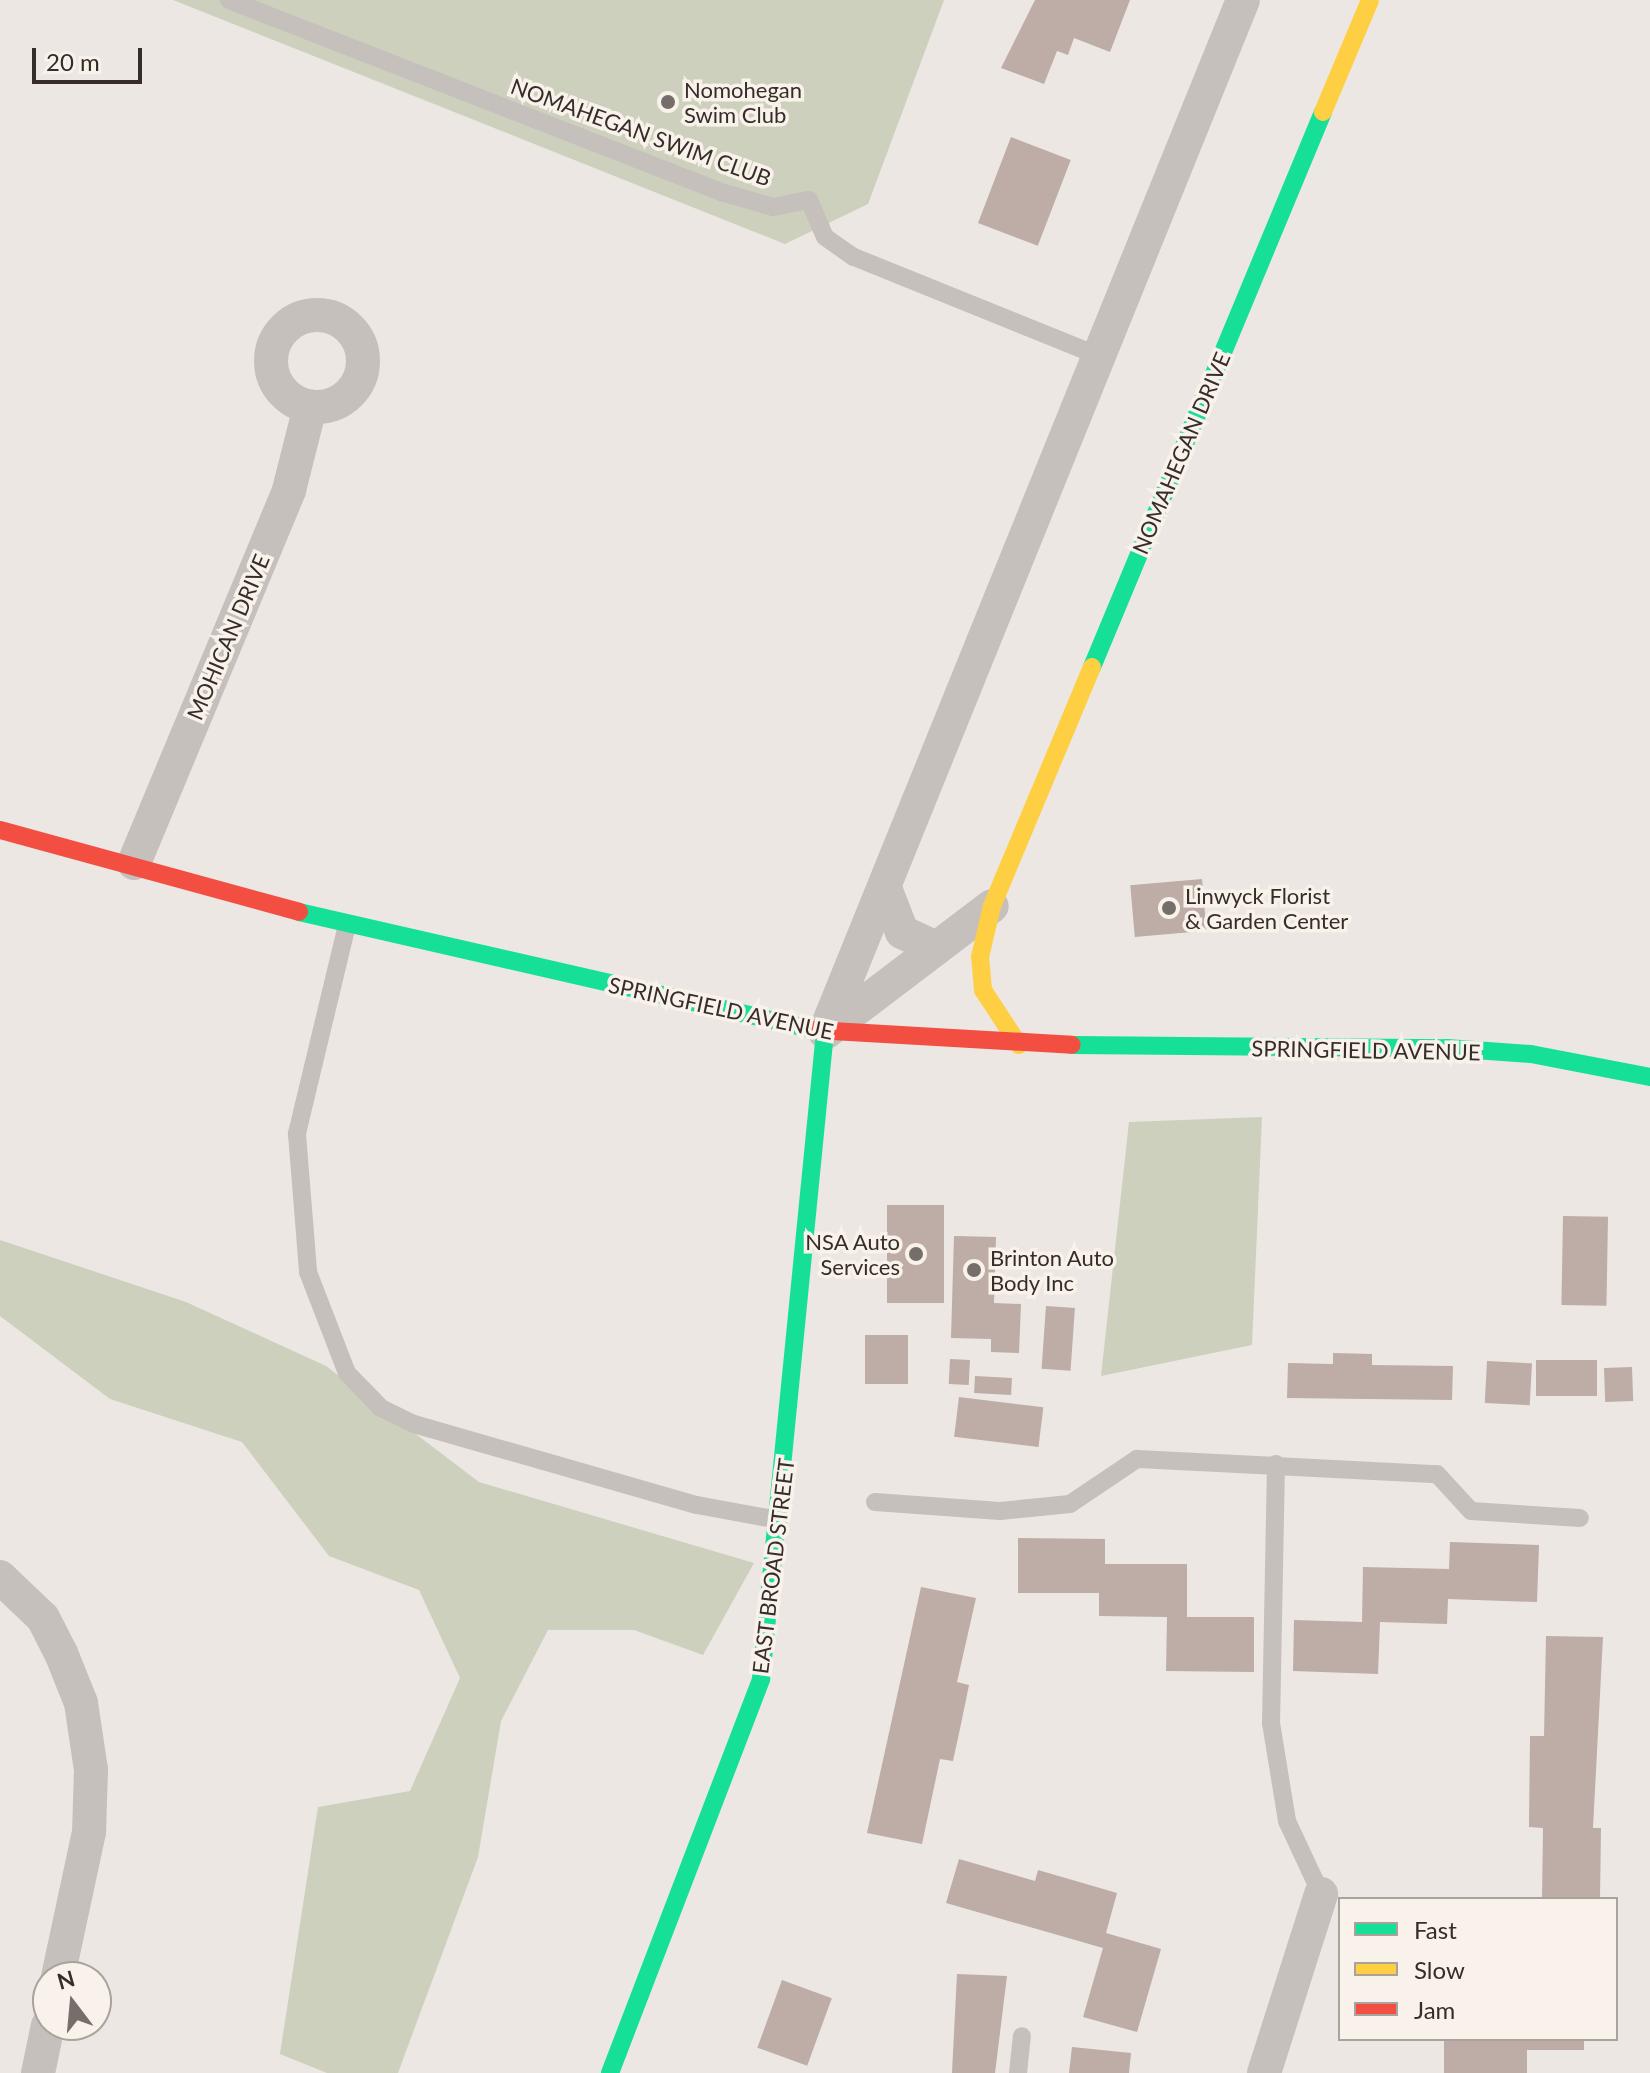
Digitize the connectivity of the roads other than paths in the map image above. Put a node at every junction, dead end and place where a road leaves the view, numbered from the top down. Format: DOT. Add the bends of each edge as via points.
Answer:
graph roads {
  1 [pos="229,0"];
  2 [pos="1243,0"];
  3 [pos="1370,0"];
  4 [pos="1099,356"];
  5 [pos="310,407"];
  6 [pos="0,830"];
  7 [pos="134,863"];
  8 [pos="885,888"];
  9 [pos="992,906"];
  10 [pos="347,925"];
  11 [pos="937,948"];
  12 [pos="825,1032"];
  13 [pos="1019,1045"];
  14 [pos="1650,1077"];
  15 [pos="1276,1464"];
  16 [pos="875,1502"];
  17 [pos="1580,1518"];
  18 [pos="782,1520"];
  19 [pos="0,1577"];
  20 [pos="1321,1894"];
  21 [pos="61,1961"];
  22 [pos="1022,2036"];
  23 [pos="45,2041"];
  24 [pos="38,2073"];
  25 [pos="610,2073"];
  26 [pos="1018,2073"];
  27 [pos="1264,2073"];
  1 -- 4 [label="lane, NOMAHEGAN SWIM CLUB" via="721,192 773,207 809,200 825,237 854,257"];
  2 -- 4 [label="street"];
  3 -- 9 [label="street, NOMAHEGAN DRIVE"];
  4 -- 8 [label="street"];
  5 -- 7 [label="street, MOHICAN DRIVE" via="289,490"];
  6 -- 7 [label="street, SPRINGFIELD AVENUE"];
  7 -- 10 [label="street, SPRINGFIELD AVENUE"];
  8 -- 11 [label="street" via="902,932"];
  8 -- 12 [label="street"];
  9 -- 11 [label="street, NOMAHEGAN DRIVE"];
  9 -- 13 [label="street, NOMAHEGAN DRIVE" via="980,957 983,990"];
  10 -- 12 [label="street, SPRINGFIELD AVENUE"];
  10 -- 18 [label="lane" via="297,1134 308,1272 347,1373 381,1408 414,1424 697,1505"];
  11 -- 12 [label="street, NOMAHEGAN DRIVE"];
  12 -- 13 [label="street, SPRINGFIELD AVENUE"];
  12 -- 18 [label="street, EAST BROAD STREET"];
  13 -- 14 [label="street, SPRINGFIELD AVENUE" via="1447,1048 1531,1054"];
  15 -- 16 [label="lane" via="1137,1459 1070,1504 1000,1511"];
  15 -- 17 [label="lane" via="1437,1474 1471,1511"];
  15 -- 20 [label="lane" via="1271,1723 1287,1821"];
  18 -- 25 [label="street, EAST BROAD STREET" via="761,1679"];
  19 -- 21 [label="street" via="43,1618 81,1703 91,1770 89,1832"];
  20 -- 27 [label="street"];
  22 -- 26 [label="lane"];
  23 -- 24 [label="street"];
}
